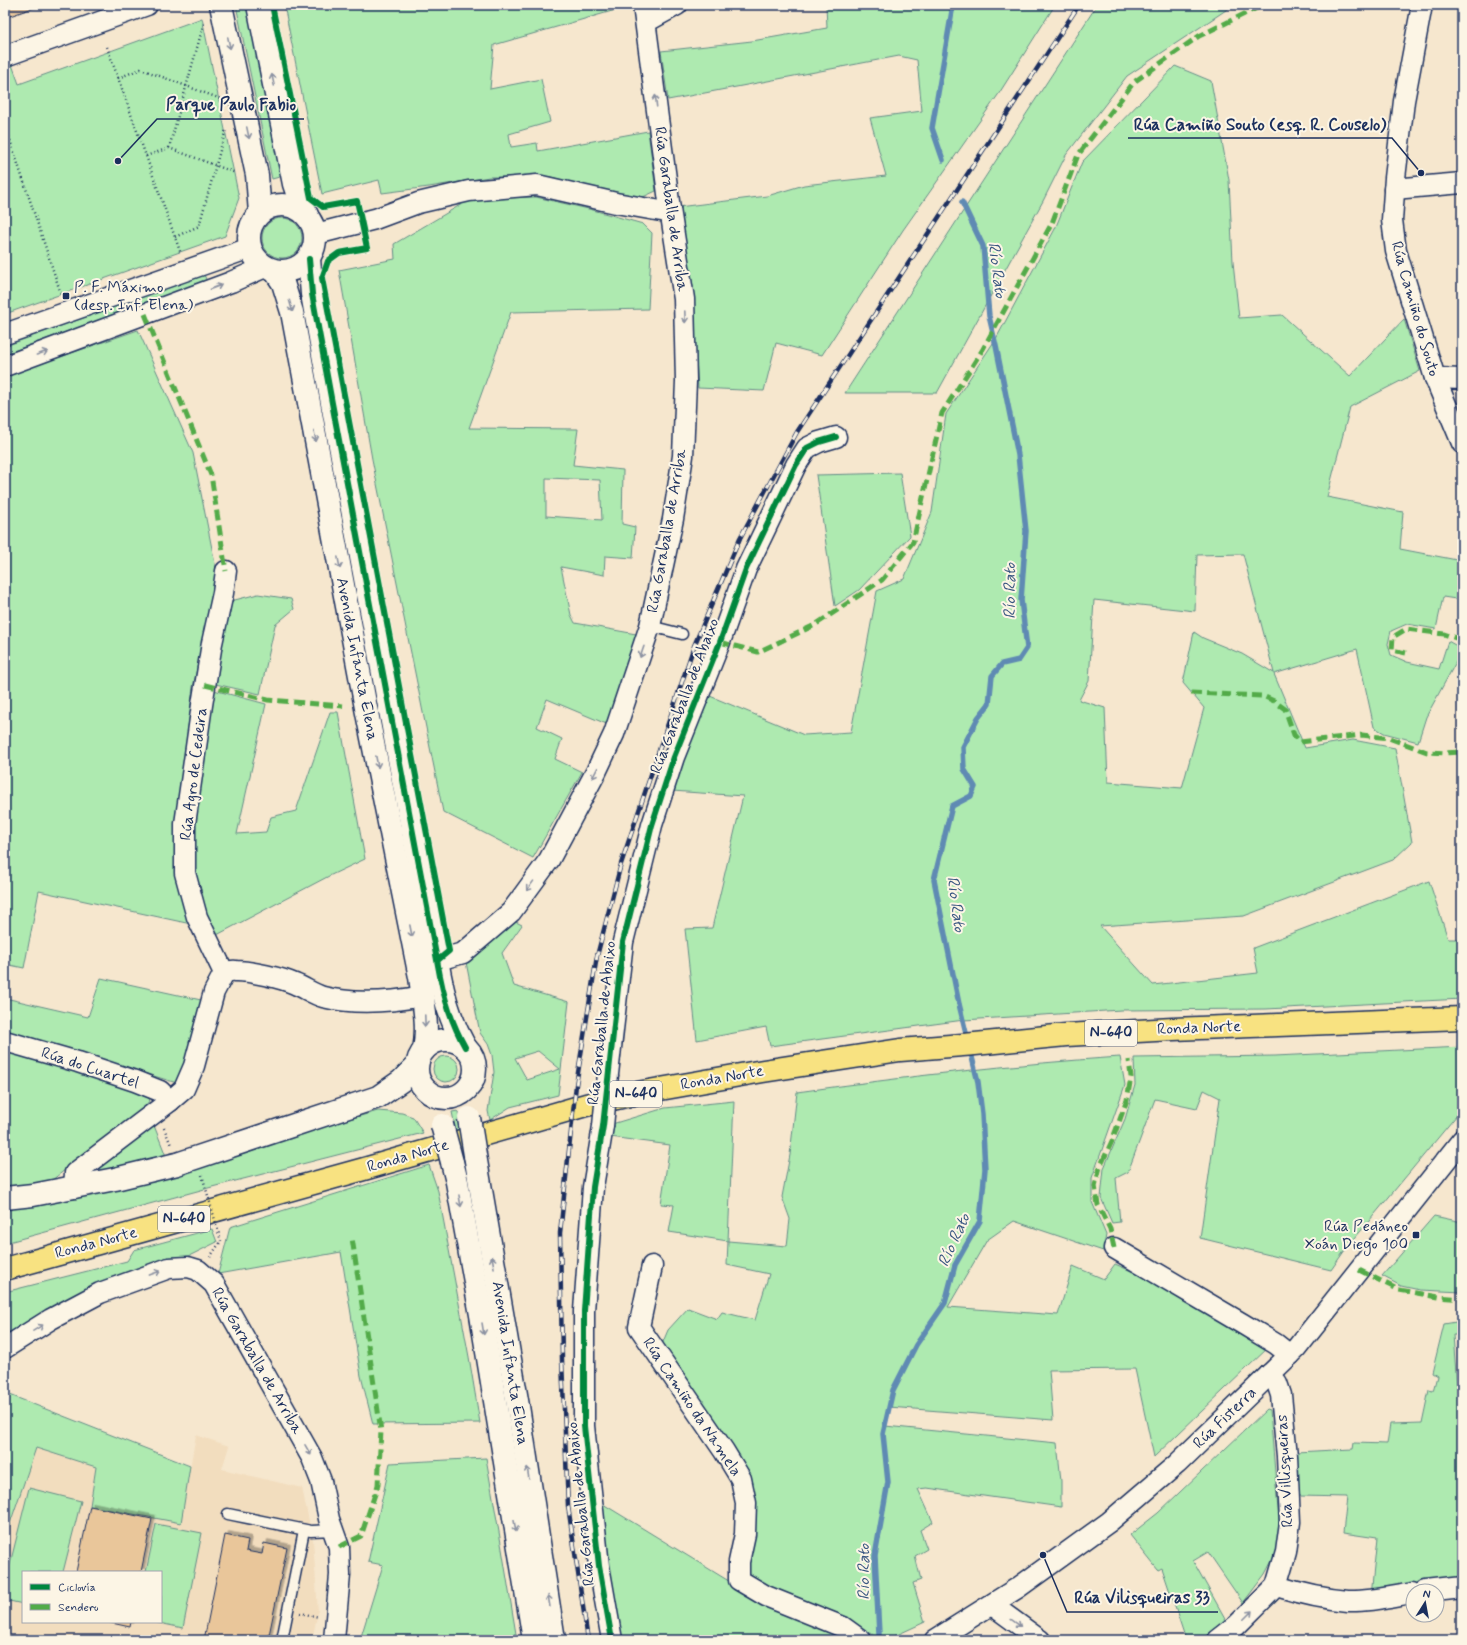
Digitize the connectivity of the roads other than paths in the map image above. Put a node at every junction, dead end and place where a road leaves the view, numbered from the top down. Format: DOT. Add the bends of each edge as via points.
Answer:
graph roads {
  1 [pos="147,5"];
  2 [pos="258,5"];
  3 [pos="677,5"];
  4 [pos="1422,5"];
  5 [pos="213,12"];
  6 [pos="644,13"];
  7 [pos="5,56"];
  8 [pos="1462,183"];
  9 [pos="1394,189"];
  10 [pos="670,209"];
  11 [pos="260,213"];
  12 [pos="311,225"];
  13 [pos="250,248"];
  14 [pos="309,259"];
  15 [pos="270,269"];
  16 [pos="5,334"];
  17 [pos="5,366"];
  18 [pos="1434,378"];
  19 [pos="1462,379"];
  20 [pos="836,437"];
  21 [pos="1462,443"];
  22 [pos="226,571"];
  23 [pos="650,626"];
  24 [pos="682,634"];
  25 [pos="438,960"];
  26 [pos="224,973"];
  27 [pos="423,996"];
  28 [pos="1462,1018"];
  29 [pos="5,1041"];
  30 [pos="465,1047"];
  31 [pos="420,1057"];
  32 [pos="471,1086"];
  33 [pos="429,1094"];
  34 [pos="378,1097"];
  35 [pos="164,1106"];
  36 [pos="1462,1140"];
  37 [pos="74,1188"];
  38 [pos="5,1198"];
  39 [pos="1114,1248"];
  40 [pos="652,1266"];
  41 [pos="5,1269"];
  42 [pos="5,1348"];
  43 [pos="1290,1355"];
  44 [pos="1270,1374"];
  45 [pos="228,1514"];
  46 [pos="304,1530"];
  47 [pos="334,1530"];
  48 [pos="1276,1586"];
  49 [pos="1462,1587"];
  50 [pos="1445,1589"];
  51 [pos="1405,1594"];
  52 [pos="992,1605"];
  53 [pos="282,1640"];
  54 [pos="334,1640"];
  55 [pos="534,1640"];
  56 [pos="554,1640"];
  57 [pos="612,1640"];
  58 [pos="861,1640"];
  59 [pos="935,1640"];
  60 [pos="1040,1640"];
  61 [pos="1218,1640"];
  1 -- 7 [label="street"];
  12 -- 2 [label="street, one-way" via="294,184"];
  3 -- 6 [label="street"];
  4 -- 9 [label="street, Rúa Camiño do Souto" via="1404,101"];
  5 -- 11 [label="street, one-way" via="257,174"];
  10 -- 6 [label="street, Rúa Garaballa de Arriba, one-way"];
  8 -- 9 [label="street"];
  9 -- 18 [label="street, Rúa Camiño do Souto" via="1392,220 1396,251"];
  10 -- 12 [label="street" via="661,211 616,203 537,185 469,191 418,202 375,219"];
  10 -- 23 [label="street, Rúa Garaballa de Arriba, one-way" via="684,299 686,381 683,456 673,519"];
  11 -- 12 [label="street" via="278,205 289,205 299,209"];
  11 -- 13 [label="street" via="250,229"];
  12 -- 14 [label="street" via="316,243"];
  13 -- 15 [label="street" via="257,260"];
  13 -- 16 [label="street"];
  14 -- 15 [label="street" via="293,270 284,272"];
  14 -- 25 [label="street, Avenida Infanta Elena" via="312,294 332,403"];
  17 -- 15 [label="street, one-way"];
  15 -- 27 [label="street, Avenida Infanta Elena, one-way" via="283,283 292,312"];
  18 -- 19 [label="street"];
  18 -- 21 [label="street, Rúa Camiño do Souto"];
  20 -- 57 [label="street, Rúa Garaballa de Abaixo, bridge" via="807,448 796,465 746,569 674,757 652,825 623,942 603,1126 593,1187 584,1311 584,1426 599,1566"];
  22 -- 26 [label="street, Rúa Agro de Cedeira" via="202,705 185,824 185,872 197,917"];
  23 -- 24 [label="lane"];
  23 -- 25 [label="street, Rúa Garaballa de Arriba, one-way" via="614,734 549,860 511,912 463,953"];
  25 -- 30 [label="street, Avenida Infanta Elena" via="448,1010"];
  26 -- 27 [label="street" via="235,970 256,974 295,984 323,997 342,1000 366,1002"];
  26 -- 35 [label="street" via="214,992 194,1066 184,1089"];
  27 -- 31 [label="street, Avenida Infanta Elena, one-way" via="426,1031"];
  28 -- 41 [label="highway, Ronda Norte / N-640" via="1066,1035 900,1050 763,1071 643,1092 586,1105"];
  29 -- 35 [label="street, Rúa do Cuartel" via="78,1062 160,1091"];
  30 -- 31 [label="street" via="456,1041 437,1041"];
  30 -- 32 [label="street" via="475,1064"];
  31 -- 33 [label="street" via="417,1072"];
  31 -- 34 [label="street" via="401,1081"];
  32 -- 33 [label="street" via="457,1096 448,1098"];
  56 -- 32 [label="street, Avenida Infanta Elena, one-way, bridge" via="518,1406 469,1118"];
  33 -- 34 [label="street"];
  33 -- 55 [label="street, Avenida Infanta Elena, one-way, bridge" via="442,1125 457,1182"];
  34 -- 37 [label="street" via="197,1158"];
  35 -- 37 [label="street" via="76,1173"];
  36 -- 43 [label="street, Rúa Fisterra"];
  37 -- 38 [label="street"];
  39 -- 43 [label="street" via="1276,1344"];
  40 -- 58 [label="street, Rúa Camiño da Namela" via="639,1327 741,1479 746,1503 739,1580 766,1596 844,1627"];
  42 -- 47 [label="street, Rúa Garaballa de Arriba, one-way" via="51,1319 100,1293 169,1268 188,1267 198,1270 214,1284 312,1458"];
  43 -- 44 [label="street, Rúa Fisterra"];
  44 -- 48 [label="street, Rúa Villisqueiras" via="1277,1383 1281,1395 1290,1522 1286,1552"];
  44 -- 52 [label="street, Rúa Fisterra" via="1177,1464 1109,1522"];
  45 -- 46 [label="lane"];
  46 -- 47 [label="lane"];
  46 -- 53 [label="lane"];
  47 -- 54 [label="street, Rúa Garaballa de Arriba" via="339,1547 340,1575"];
  48 -- 51 [label="street" via="1310,1595 1350,1601"];
  61 -- 48 [label="street, Rúa Villisqueiras, one-way" via="1236,1626"];
  49 -- 50 [label="street"];
  52 -- 59 [label="street, Rúa Fisterra"];
  52 -- 60 [label="street, one-way"];
}
